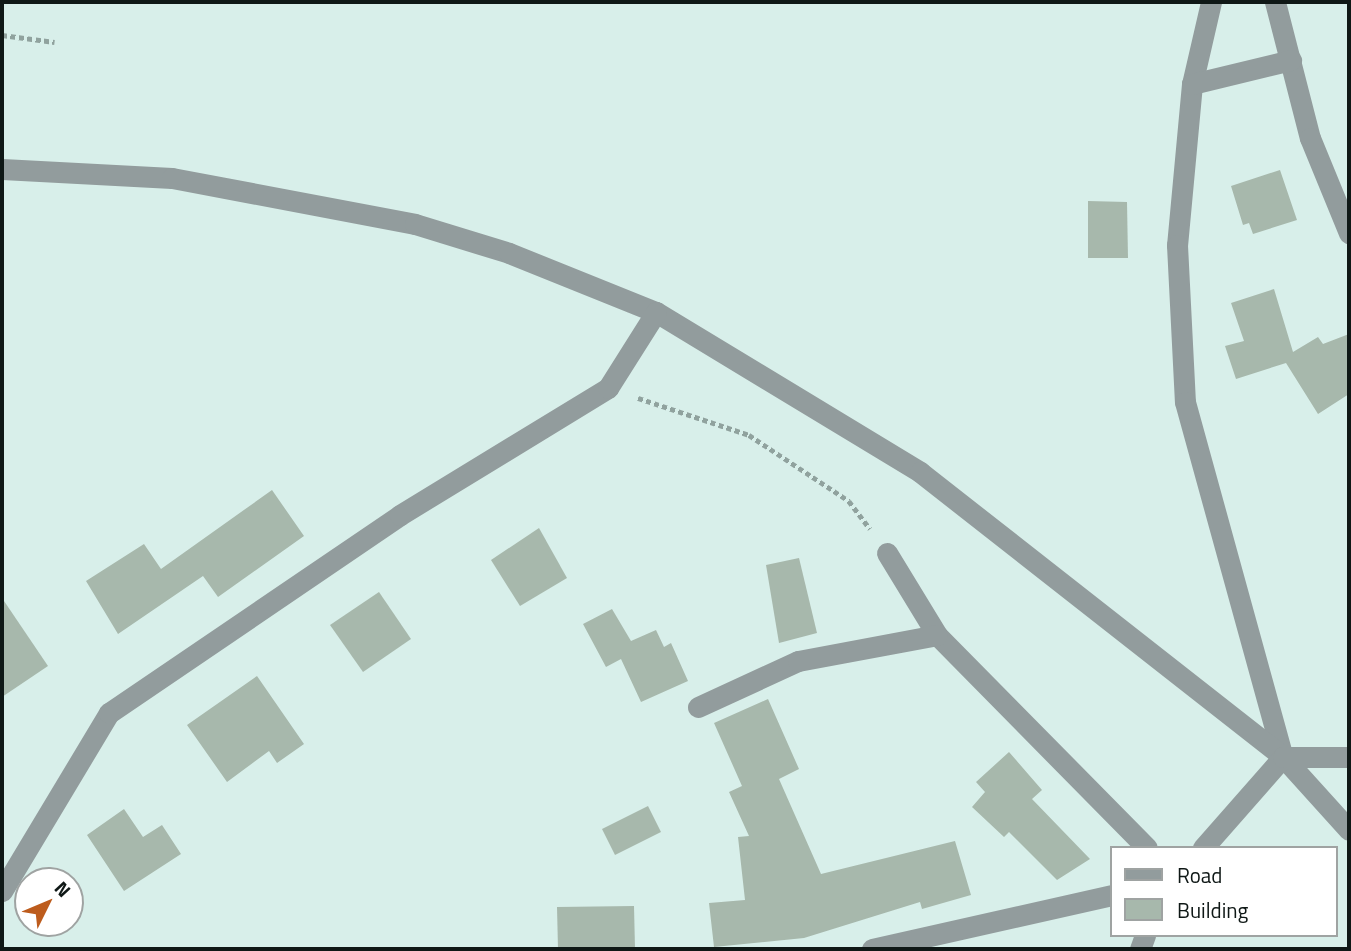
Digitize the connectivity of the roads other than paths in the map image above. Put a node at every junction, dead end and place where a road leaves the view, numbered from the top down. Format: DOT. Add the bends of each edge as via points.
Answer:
graph roads {
  1 [pos="1211,2"];
  2 [pos="1275,2"];
  3 [pos="1291,60"];
  4 [pos="1192,84"];
  5 [pos="2,169"];
  6 [pos="1349,233"];
  7 [pos="656,312"];
  8 [pos="887,553"];
  9 [pos="937,635"];
  10 [pos="698,707"];
  11 [pos="1283,757"];
  12 [pos="1349,757"];
  13 [pos="1349,830"];
  14 [pos="1145,846"];
  15 [pos="1204,846"];
  16 [pos="2,891"];
  17 [pos="1110,895"];
  18 [pos="872,949"];
  1 -- 4 [label="street"];
  2 -- 3 [label="street"];
  3 -- 4 [label="street"];
  3 -- 6 [label="street" via="1310,138"];
  4 -- 11 [label="street" via="1177,245 1185,402"];
  5 -- 7 [label="street" via="172,178 415,223 509,253"];
  7 -- 11 [label="street" via="920,472"];
  7 -- 16 [label="street" via="608,388 400,515 109,713"];
  8 -- 9 [label="street"];
  9 -- 10 [label="street" via="798,661"];
  9 -- 14 [label="street"];
  11 -- 12 [label="street"];
  11 -- 13 [label="street"];
  11 -- 15 [label="street"];
  17 -- 18 [label="street"];
}
